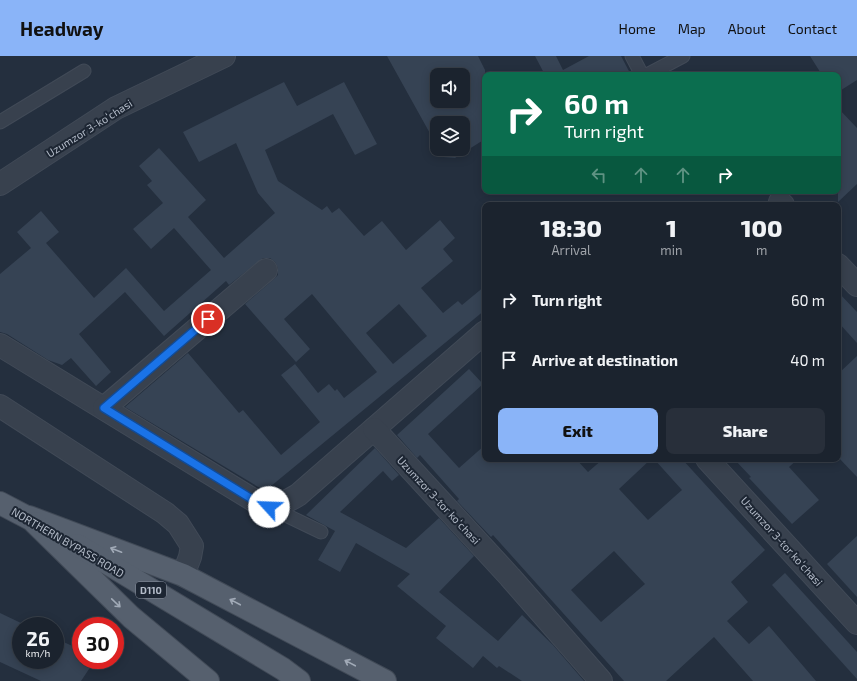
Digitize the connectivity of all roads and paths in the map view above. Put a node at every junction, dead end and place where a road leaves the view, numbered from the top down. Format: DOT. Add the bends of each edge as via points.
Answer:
graph roads {
  1 [pos="224,56"];
  2 [pos="632,56"];
  3 [pos="684,56"];
  4 [pos="84,70"];
  5 [pos="640,72"];
  6 [pos="654,72"];
  7 [pos="0,122"];
  8 [pos="0,184"];
  9 [pos="841,268"];
  10 [pos="266,270"];
  11 [pos="857,285"];
  12 [pos="482,335"];
  13 [pos="0,345"];
  14 [pos="0,406"];
  15 [pos="104,408"];
  16 [pos="374,429"];
  17 [pos="710,462"];
  18 [pos="0,503"];
  19 [pos="269,507"];
  20 [pos="29,517"];
  21 [pos="321,532"];
  22 [pos="183,574"];
  23 [pos="857,623"];
  24 [pos="208,681"];
  25 [pos="300,681"];
  26 [pos="384,681"];
  27 [pos="602,681"];
  1 -- 8 [label="street, Uzumzor 3-koʻchasi" via="116,108"];
  2 -- 5 [label="lane"];
  3 -- 6 [label="lane"];
  4 -- 7 [label="lane"];
  9 -- 11 [label="street"];
  10 -- 15 [label="street"];
  12 -- 16 [label="street"];
  13 -- 15 [label="street"];
  14 -- 22 [label="street" via="178,524 192,546"];
  15 -- 19 [label="street" via="255,501"];
  16 -- 19 [label="street" via="298,495 283,504"];
  16 -- 27 [label="street, Uzumzor 3-tor koʻchasi"];
  17 -- 23 [label="street, Uzumzor 3-tor koʻchasi"];
  18 -- 20 [label="main road, NORTHERN BYPASS ROAD / D110"];
  19 -- 21 [label="lane"];
  22 -- 20 [label="main road, one-way"];
  20 -- 24 [label="main road, one-way" via="131,617"];
  20 -- 25 [label="main road, NORTHERN BYPASS ROAD / D110"];
  26 -- 22 [label="main road, one-way"];
}
